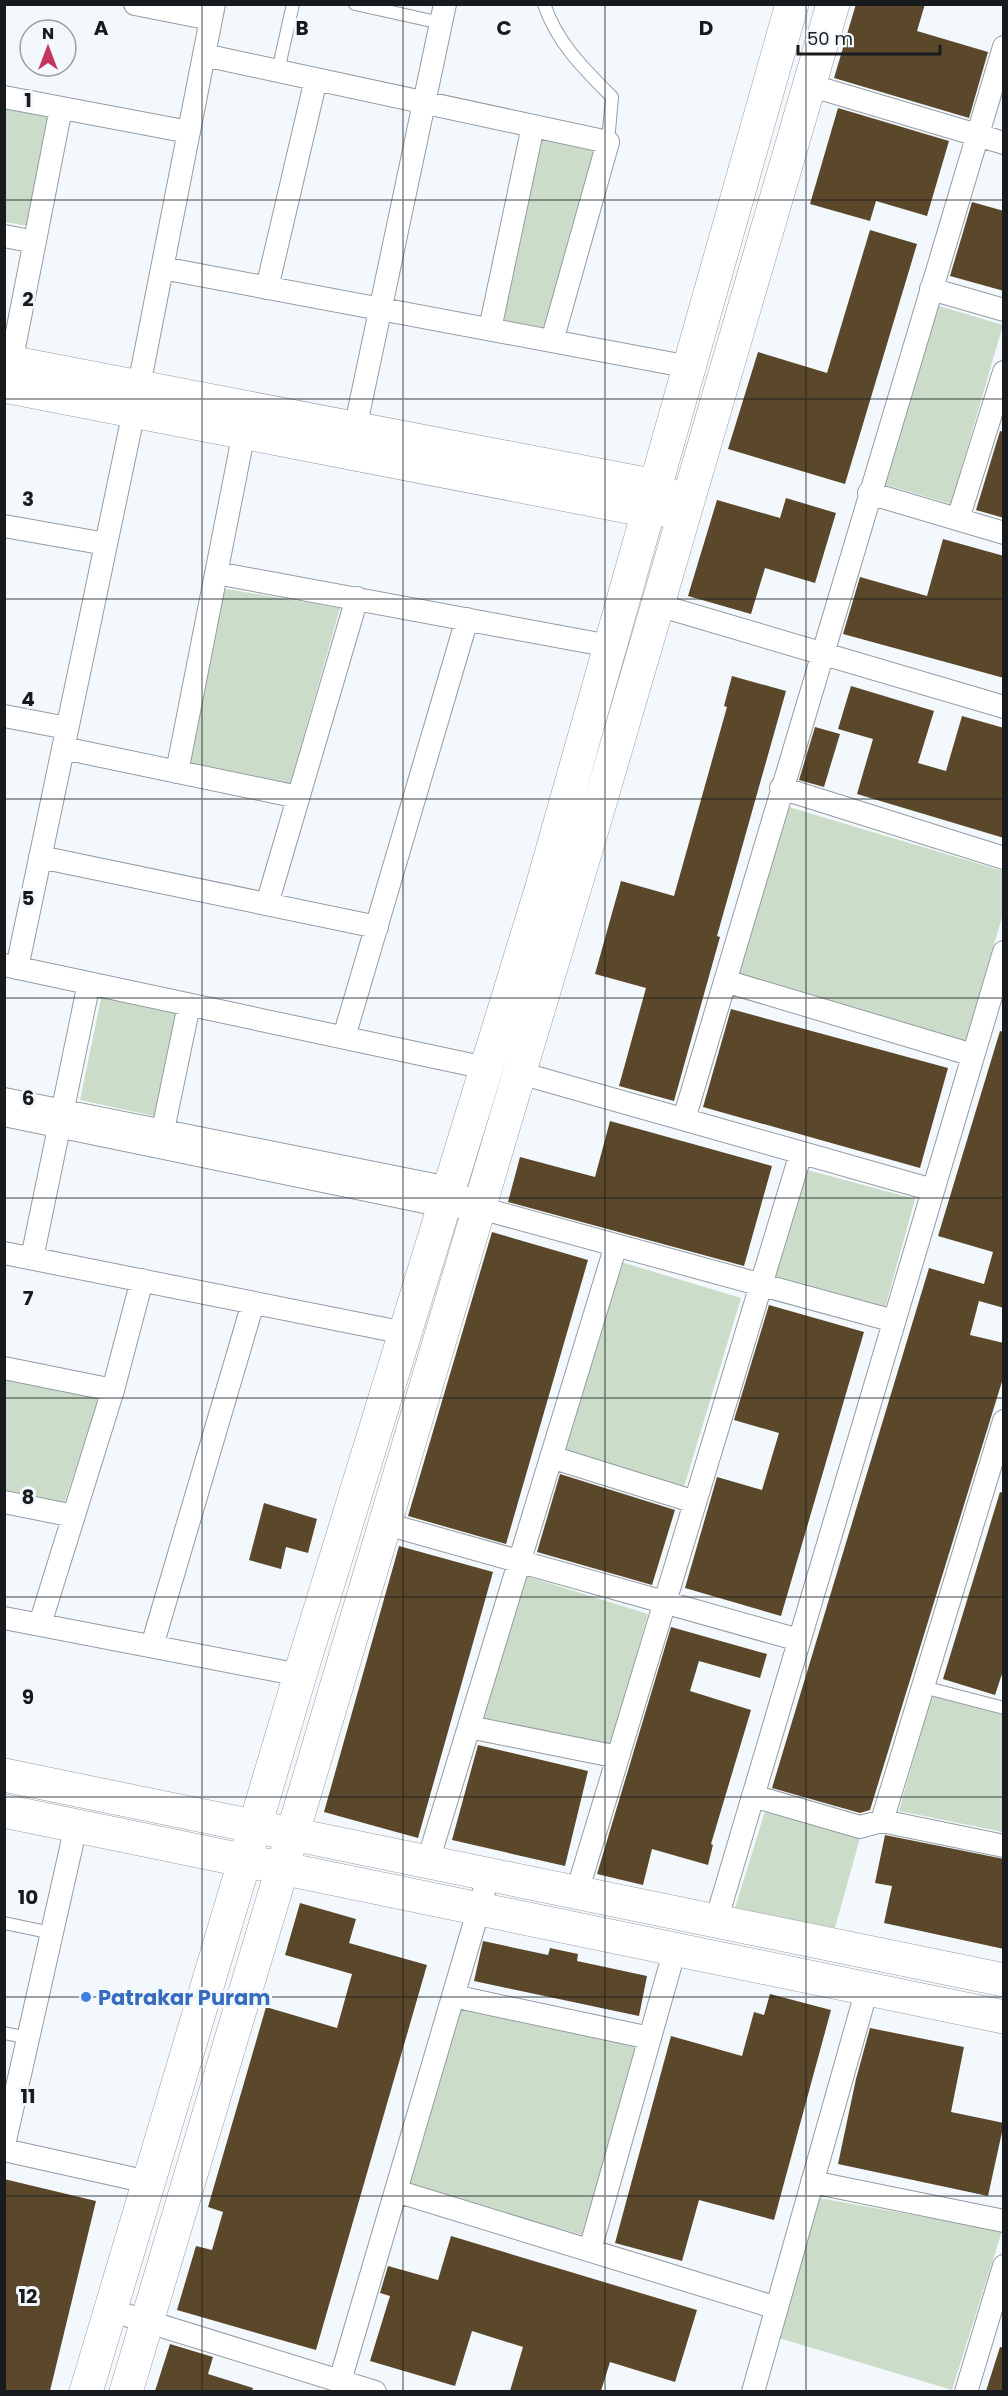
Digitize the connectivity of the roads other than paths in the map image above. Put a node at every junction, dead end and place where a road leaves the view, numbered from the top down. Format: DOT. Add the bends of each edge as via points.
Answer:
graph roads {
  1 [pos="135,4"];
  2 [pos="293,4"];
  3 [pos="355,4"];
  4 [pos="544,4"];
  5 [pos="792,4"];
  6 [pos="833,4"];
  7 [pos="212,12"];
  8 [pos="443,14"];
  9 [pos="1004,47"];
  10 [pos="204,55"];
  11 [pos="278,71"];
  12 [pos="316,79"];
  13 [pos="809,85"];
  14 [pos="4,97"];
  15 [pos="424,103"];
  16 [pos="61,108"];
  17 [pos="533,126"];
  18 [pos="189,132"];
  19 [pos="977,135"];
  20 [pos="608,142"];
  21 [pos="1004,143"];
  22 [pos="4,236"];
  23 [pos="35,242"];
  24 [pos="162,268"];
  25 [pos="267,288"];
  26 [pos="931,289"];
  27 [pos="380,309"];
  28 [pos="1004,310"];
  29 [pos="490,329"];
  30 [pos="552,341"];
  31 [pos="690,367"];
  32 [pos="7,370"];
  33 [pos="1004,372"];
  34 [pos="136,399"];
  35 [pos="355,429"];
  36 [pos="244,432"];
  37 [pos="869,493"];
  38 [pos="652,498"];
  39 [pos="686,507"];
  40 [pos="958,519"];
  41 [pos="4,526"];
  42 [pos="1004,533"];
  43 [pos="106,544"];
  44 [pos="216,573"];
  45 [pos="357,598"];
  46 [pos="658,605"];
  47 [pos="467,619"];
  48 [pos="610,646"];
  49 [pos="821,653"];
  50 [pos="1004,707"];
  51 [pos="4,716"];
  52 [pos="65,738"];
  53 [pos="177,772"];
  54 [pos="781,788"];
  55 [pos="298,797"];
  56 [pos="40,857"];
  57 [pos="1004,858"];
  58 [pos="267,904"];
  59 [pos="377,927"];
  60 [pos="1004,952"];
  61 [pos="11,967"];
  62 [pos="725,981"];
  63 [pos="89,983"];
  64 [pos="189,1005"];
  65 [pos="344,1037"];
  66 [pos="973,1055"];
  67 [pos="486,1068"];
  68 [pos="520,1072"];
  69 [pos="4,1099"];
  70 [pos="4,1115"];
  71 [pos="63,1119"];
  72 [pos="684,1119"];
  73 [pos="163,1130"];
  74 [pos="801,1153"];
  75 [pos="933,1190"];
  76 [pos="447,1197"];
  77 [pos="480,1208"];
  78 [pos="616,1245"];
  79 [pos="4,1253"];
  80 [pos="33,1258"];
  81 [pos="142,1280"];
  82 [pos="761,1284"];
  83 [pos="253,1303"];
  84 [pos="894,1321"];
  85 [pos="405,1333"];
  86 [pos="4,1368"];
  87 [pos="113,1390"];
  88 [pos="1004,1421"];
  89 [pos="551,1457"];
  90 [pos="4,1502"];
  91 [pos="695,1502"];
  92 [pos="74,1516"];
  93 [pos="386,1524"];
  94 [pos="519,1562"];
  95 [pos="665,1602"];
  96 [pos="4,1617"];
  97 [pos="40,1624"];
  98 [pos="799,1640"];
  99 [pos="152,1646"];
  100 [pos="300,1675"];
  101 [pos="923,1687"];
  102 [pos="1004,1708"];
  103 [pos="469,1727"];
  104 [pos="618,1757"];
  105 [pos="4,1775"];
  106 [pos="753,1796"];
  107 [pos="4,1811"];
  108 [pos="882,1821"];
  109 [pos="255,1825"];
  110 [pos="76,1826"];
  111 [pos="293,1833"];
  112 [pos="1004,1846"];
  113 [pos="244,1861"];
  114 [pos="428,1861"];
  115 [pos="283,1869"];
  116 [pos="489,1874"];
  117 [pos="578,1892"];
  118 [pos="479,1909"];
  119 [pos="716,1921"];
  120 [pos="4,1923"];
  121 [pos="52,1933"];
  122 [pos="675,1949"];
  123 [pos="1004,1980"];
  124 [pos="867,1989"];
  125 [pos="453,1996"];
  126 [pos="1004,2017"];
  127 [pos="4,2033"];
  128 [pos="28,2038"];
  129 [pos="650,2038"];
  130 [pos="8,2116"];
  131 [pos="4,2145"];
  132 [pos="4,2150"];
  133 [pos="148,2182"];
  134 [pos="812,2182"];
  135 [pos="396,2191"];
  136 [pos="1004,2221"];
  137 [pos="590,2250"];
  138 [pos="1004,2266"];
  139 [pos="777,2308"];
  140 [pos="110,2310"];
  141 [pos="147,2322"];
  142 [pos="340,2381"];
  143 [pos="86,2391"];
  144 [pos="126,2391"];
  145 [pos="375,2391"];
  146 [pos="753,2391"];
  147 [pos="966,2391"];
  1 -- 7 [label="street"];
  2 -- 11 [label="lane"];
  3 -- 8 [label="lane"];
  4 -- 20 [label="lane" via="551,26 574,58 612,97"];
  5 -- 31 [label="street"];
  6 -- 13 [label="street"];
  7 -- 10 [label="street"];
  8 -- 15 [label="street"];
  9 -- 19 [label="street"];
  10 -- 11 [label="street"];
  10 -- 18 [label="street"];
  11 -- 12 [label="street"];
  12 -- 15 [label="street"];
  12 -- 25 [label="street"];
  13 -- 19 [label="street"];
  13 -- 39 [label="street"];
  14 -- 16 [label="street"];
  15 -- 17 [label="street"];
  15 -- 27 [label="street"];
  16 -- 18 [label="street"];
  16 -- 23 [label="street"];
  17 -- 20 [label="street"];
  17 -- 29 [label="street"];
  18 -- 24 [label="street"];
  19 -- 21 [label="street"];
  19 -- 26 [label="street"];
  20 -- 30 [label="street"];
  22 -- 23 [label="street"];
  23 -- 32 [label="street"];
  24 -- 25 [label="street"];
  24 -- 34 [label="street"];
  25 -- 27 [label="street"];
  26 -- 28 [label="street"];
  26 -- 37 [label="street"];
  27 -- 29 [label="street"];
  27 -- 35 [label="street"];
  29 -- 30 [label="street"];
  30 -- 31 [label="street"];
  31 -- 38 [label="street"];
  32 -- 34 [label="street"];
  33 -- 40 [label="street"];
  34 -- 35 [label="street"];
  34 -- 36 [label="street"];
  34 -- 43 [label="street"];
  35 -- 38 [label="street"];
  36 -- 38 [label="street"];
  36 -- 44 [label="street"];
  37 -- 40 [label="street"];
  37 -- 49 [label="street"];
  38 -- 39 [label="street"];
  38 -- 48 [label="street"];
  39 -- 46 [label="street"];
  40 -- 42 [label="street"];
  41 -- 43 [label="street"];
  43 -- 52 [label="street"];
  44 -- 45 [label="street"];
  44 -- 53 [label="street"];
  45 -- 47 [label="street"];
  45 -- 55 [label="street"];
  46 -- 49 [label="street"];
  46 -- 68 [label="street"];
  47 -- 48 [label="street"];
  47 -- 59 [label="street"];
  48 -- 67 [label="street"];
  49 -- 50 [label="street"];
  49 -- 54 [label="street"];
  51 -- 52 [label="street"];
  52 -- 53 [label="street"];
  52 -- 56 [label="street"];
  53 -- 55 [label="street"];
  54 -- 57 [label="street"];
  54 -- 62 [label="street"];
  55 -- 58 [label="street"];
  56 -- 58 [label="street"];
  56 -- 61 [label="street"];
  58 -- 59 [label="street"];
  59 -- 65 [label="street"];
  60 -- 66 [label="street"];
  61 -- 63 [label="street"];
  62 -- 66 [label="street"];
  62 -- 72 [label="street"];
  63 -- 64 [label="street"];
  63 -- 71 [label="street"];
  64 -- 65 [label="street"];
  64 -- 73 [label="street"];
  65 -- 67 [label="street"];
  66 -- 75 [label="street"];
  67 -- 76 [label="street"];
  68 -- 72 [label="street"];
  68 -- 77 [label="street"];
  69 -- 71 [label="street"];
  70 -- 71 [label="street"];
  71 -- 73 [label="street"];
  71 -- 76 [label="street"];
  71 -- 80 [label="street"];
  72 -- 74 [label="street"];
  73 -- 76 [label="street"];
  74 -- 75 [label="street"];
  74 -- 82 [label="street"];
  75 -- 84 [label="street"];
  76 -- 77 [label="street"];
  76 -- 85 [label="street"];
  77 -- 78 [label="street"];
  77 -- 93 [label="street"];
  78 -- 82 [label="street"];
  78 -- 89 [label="street"];
  79 -- 80 [label="street"];
  80 -- 81 [label="street"];
  81 -- 83 [label="street"];
  81 -- 87 [label="street"];
  82 -- 84 [label="street"];
  82 -- 91 [label="street"];
  83 -- 85 [label="street"];
  83 -- 99 [label="street"];
  84 -- 98 [label="street"];
  85 -- 100 [label="street"];
  86 -- 87 [label="street"];
  87 -- 92 [label="street"];
  88 -- 101 [label="street"];
  89 -- 91 [label="street"];
  89 -- 94 [label="street"];
  90 -- 92 [label="street"];
  91 -- 95 [label="street"];
  92 -- 97 [label="street"];
  93 -- 94 [label="street"];
  93 -- 111 [label="street"];
  94 -- 95 [label="street"];
  94 -- 103 [label="street"];
  95 -- 98 [label="street"];
  95 -- 104 [label="street"];
  96 -- 97 [label="street"];
  97 -- 99 [label="street"];
  98 -- 106 [label="street"];
  99 -- 100 [label="street"];
  100 -- 109 [label="street"];
  101 -- 102 [label="lane"];
  101 -- 108 [label="street"];
  103 -- 104 [label="street"];
  103 -- 114 [label="street"];
  104 -- 117 [label="street"];
  105 -- 109 [label="street"];
  106 -- 108 [label="street" via="860,1827"];
  106 -- 119 [label="street"];
  107 -- 110 [label="street"];
  108 -- 112 [label="street"];
  109 -- 111 [label="street"];
  109 -- 113 [label="street"];
  110 -- 113 [label="street"];
  110 -- 121 [label="street"];
  111 -- 114 [label="street"];
  111 -- 115 [label="street"];
  113 -- 115 [label="street"];
  113 -- 133 [label="street"];
  114 -- 116 [label="street"];
  115 -- 118 [label="street"];
  115 -- 141 [label="street"];
  116 -- 117 [label="street"];
  116 -- 118 [label="street"];
  117 -- 119 [label="street"];
  118 -- 122 [label="street"];
  118 -- 125 [label="street"];
  119 -- 123 [label="street"];
  120 -- 121 [label="lane"];
  121 -- 128 [label="street"];
  122 -- 124 [label="street"];
  122 -- 129 [label="street"];
  124 -- 126 [label="street"];
  124 -- 134 [label="street"];
  125 -- 129 [label="street"];
  125 -- 135 [label="street"];
  127 -- 128 [label="lane"];
  128 -- 130 [label="street"];
  129 -- 137 [label="street"];
  130 -- 131 [label="street"];
  132 -- 133 [label="street"];
  133 -- 140 [label="street"];
  134 -- 136 [label="street"];
  134 -- 139 [label="street"];
  135 -- 137 [label="street"];
  135 -- 142 [label="street"];
  137 -- 139 [label="street"];
  138 -- 147 [label="street"];
  139 -- 146 [label="street"];
  140 -- 141 [label="street"];
  140 -- 143 [label="street"];
  141 -- 142 [label="street"];
  141 -- 144 [label="street"];
  142 -- 145 [label="street"];
}
